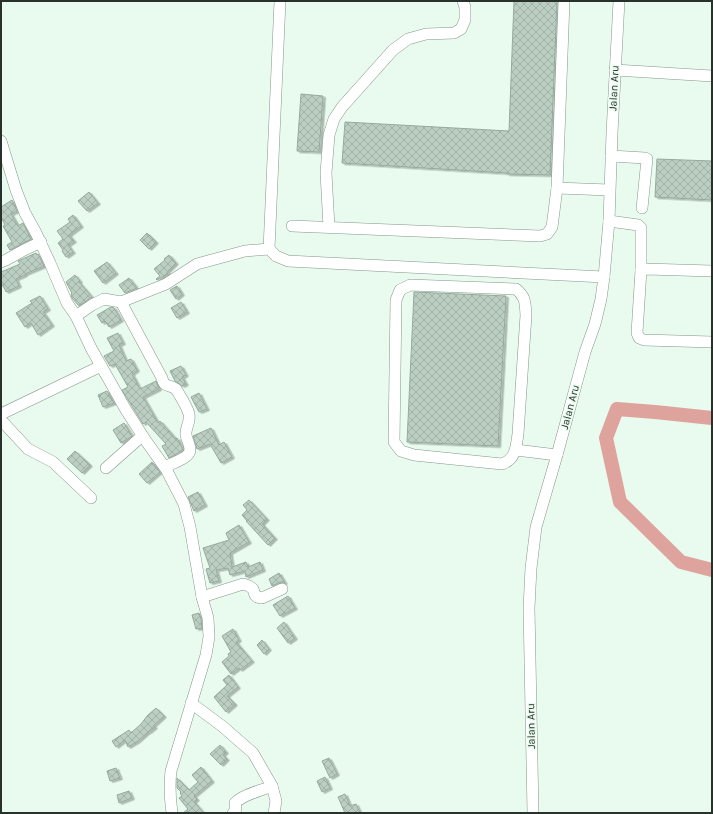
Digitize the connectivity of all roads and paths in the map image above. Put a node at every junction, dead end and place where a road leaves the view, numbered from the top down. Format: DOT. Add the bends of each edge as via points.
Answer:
graph roads {
  1 [pos="280,1"];
  2 [pos="463,1"];
  3 [pos="564,1"];
  4 [pos="619,1"];
  5 [pos="615,70"];
  6 [pos="712,76"];
  7 [pos="1,141"];
  8 [pos="611,156"];
  9 [pos="557,188"];
  10 [pos="609,190"];
  11 [pos="642,208"];
  12 [pos="609,221"];
  13 [pos="292,226"];
  14 [pos="329,227"];
  15 [pos="41,242"];
  16 [pos="269,249"];
  17 [pos="1,262"];
  18 [pos="641,270"];
  19 [pos="712,271"];
  20 [pos="604,277"];
  21 [pos="121,302"];
  22 [pos="76,316"];
  23 [pos="712,342"];
  24 [pos="101,366"];
  25 [pos="1,414"];
  26 [pos="1,420"];
  27 [pos="142,436"];
  28 [pos="516,450"];
  29 [pos="557,456"];
  30 [pos="165,467"];
  31 [pos="106,468"];
  32 [pos="91,498"];
  33 [pos="282,589"];
  34 [pos="202,597"];
  35 [pos="191,703"];
  36 [pos="272,786"];
  37 [pos="172,813"];
  38 [pos="233,813"];
  39 [pos="274,813"];
  40 [pos="533,813"];
  1 -- 16 [label="street"];
  2 -- 14 [label="street" via="465,20 461,29 454,33 426,34 408,39 393,50 334,119 329,135 326,173"];
  3 -- 9 [label="street"];
  4 -- 5 [label="street, Jalan Aru"];
  5 -- 6 [label="street"];
  5 -- 8 [label="street, Jalan Aru"];
  7 -- 15 [label="street" via="25,213"];
  8 -- 10 [label="street, Jalan Aru"];
  8 -- 11 [label="street" via="647,159"];
  9 -- 10 [label="street"];
  9 -- 14 [label="street" via="552,227 547,234 540,236"];
  10 -- 12 [label="street, Jalan Aru"];
  12 -- 18 [label="street" via="638,225 642,228"];
  12 -- 20 [label="street, Jalan Aru"];
  13 -- 14 [label="street"];
  15 -- 17 [label="street"];
  15 -- 22 [label="street" via="67,303"];
  16 -- 20 [label="street" via="276,256 288,261"];
  16 -- 21 [label="street" via="245,250 197,264 166,284"];
  18 -- 19 [label="street"];
  18 -- 23 [label="street" via="637,333 639,338"];
  20 -- 29 [label="street, Jalan Aru" via="595,324"];
  21 -- 22 [label="street" via="104,299"];
  21 -- 30 [label="street" via="163,383 176,389 189,414 186,429 189,453"];
  22 -- 24 [label="street"];
  24 -- 25 [label="street"];
  24 -- 27 [label="street"];
  26 -- 32 [label="street" via="28,449 54,462"];
  27 -- 30 [label="street"];
  27 -- 31 [label="street"];
  28 -- 28 [label="street" via="526,315 525,299 521,293 516,289 410,285 400,290 396,300 394,442 401,450 414,455 502,464 508,462"];
  28 -- 29 [label="street"];
  29 -- 40 [label="street, Jalan Aru" via="536,527 531,568 529,608"];
  30 -- 34 [label="street" via="184,504"];
  33 -- 34 [label="street" via="262,598 257,597 249,586 242,584"];
  34 -- 35 [label="street" via="208,618 209,637"];
  35 -- 36 [label="street" via="254,753"];
  35 -- 37 [label="street" via="171,771 169,796"];
  36 -- 38 [label="street" via="237,801"];
  36 -- 39 [label="street" via="276,801"];
}
